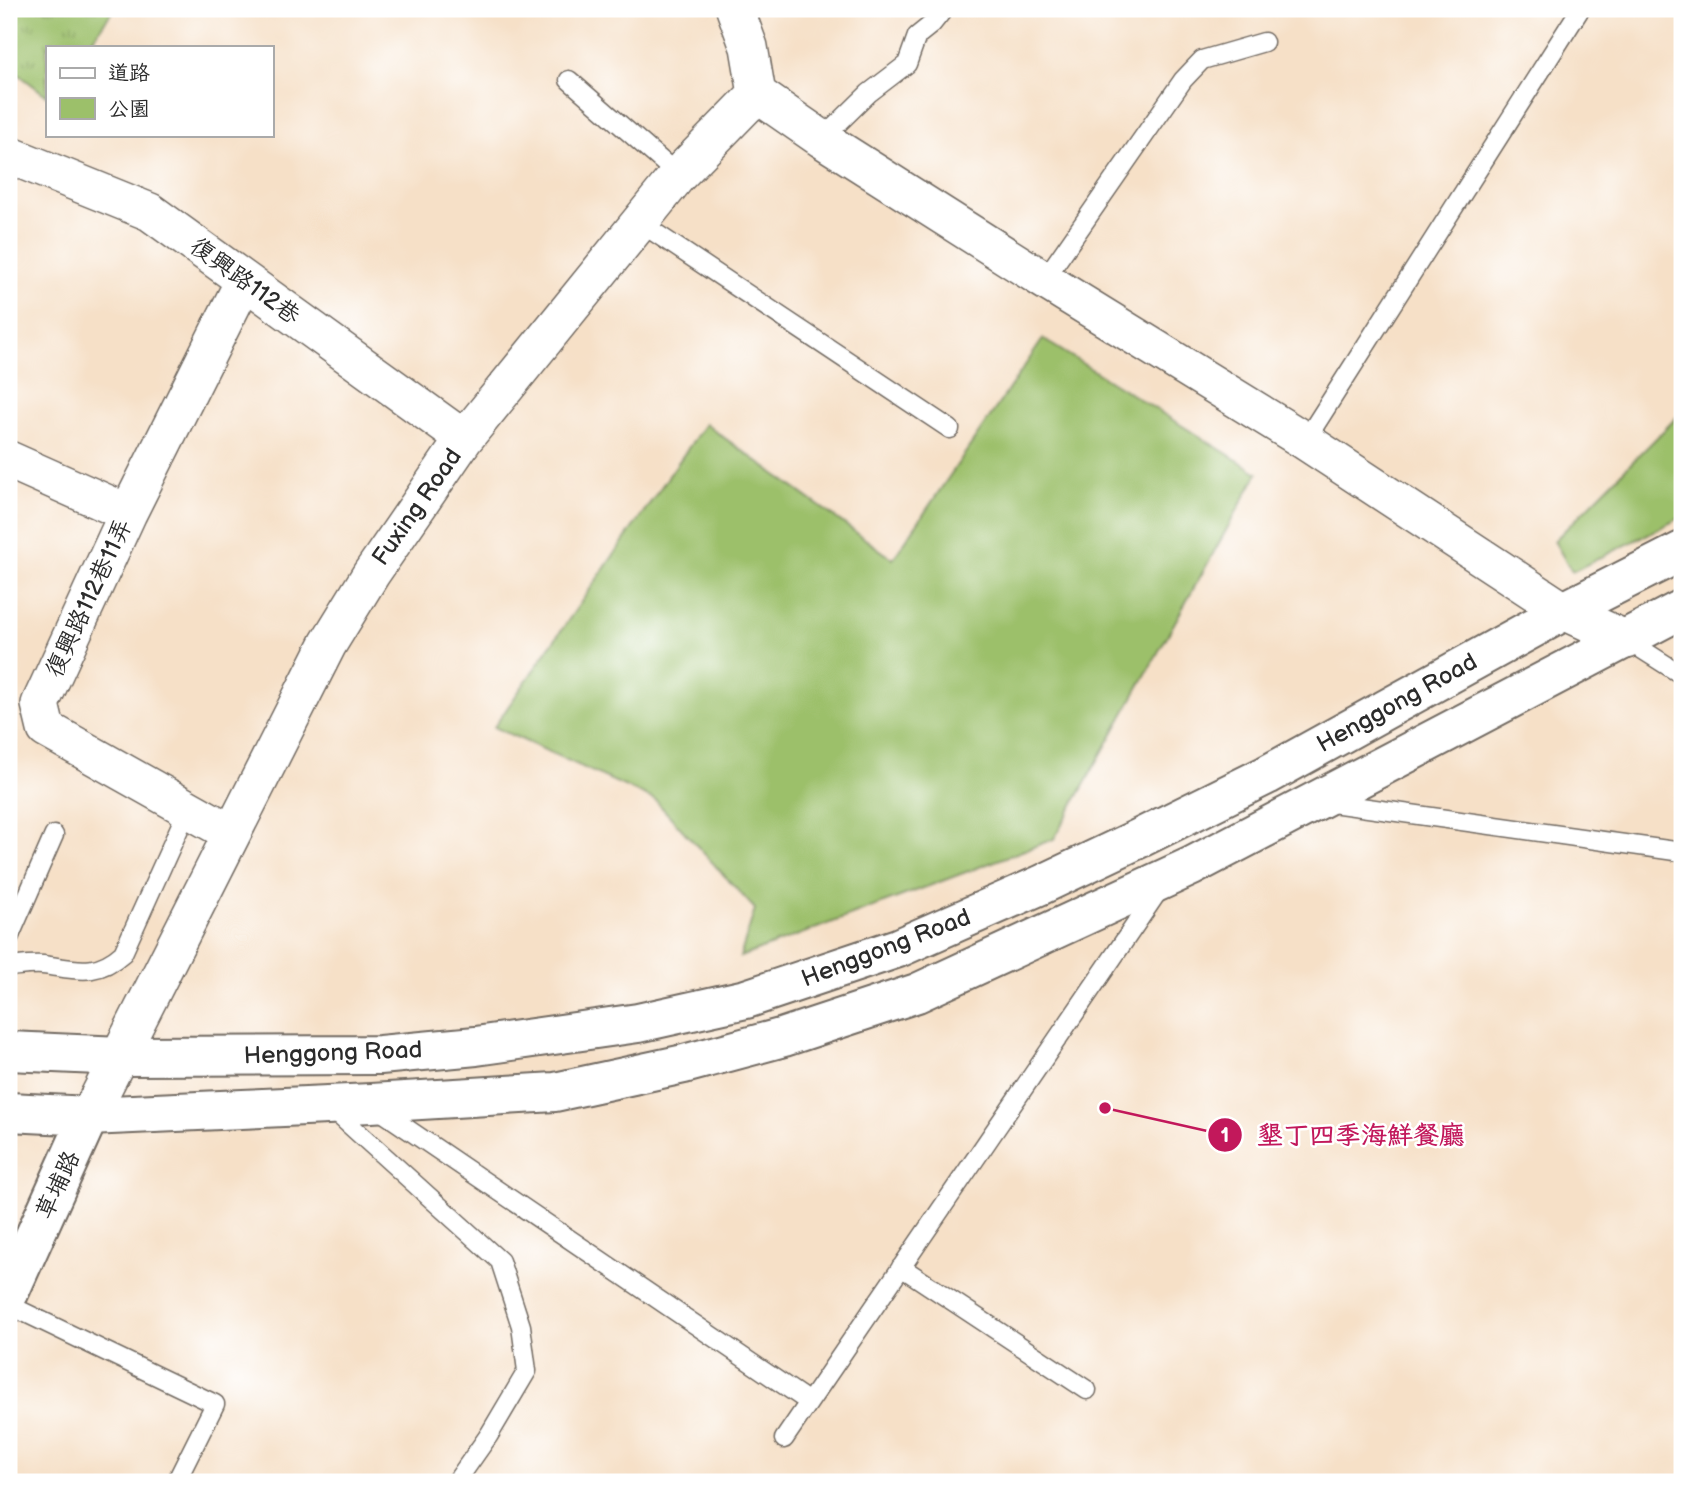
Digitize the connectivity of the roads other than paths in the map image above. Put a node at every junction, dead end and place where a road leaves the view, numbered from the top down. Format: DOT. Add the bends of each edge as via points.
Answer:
graph roads {
  1 [pos="736,9"];
  2 [pos="944,9"];
  3 [pos="1579,11"];
  4 [pos="1264,42"];
  5 [pos="569,80"];
  6 [pos="757,94"];
  7 [pos="822,139"];
  8 [pos="9,155"];
  9 [pos="678,175"];
  10 [pos="639,222"];
  11 [pos="1044,280"];
  12 [pos="244,281"];
  13 [pos="950,429"];
  14 [pos="464,439"];
  15 [pos="1305,441"];
  16 [pos="9,460"];
  17 [pos="128,513"];
  18 [pos="1682,551"];
  19 [pos="1682,609"];
  20 [pos="1564,611"];
  21 [pos="1627,640"];
  22 [pos="1682,675"];
  23 [pos="1318,801"];
  24 [pos="188,809"];
  25 [pos="230,833"];
  26 [pos="54,835"];
  27 [pos="1682,852"];
  28 [pos="1167,878"];
  29 [pos="9,938"];
  30 [pos="9,967"];
  31 [pos="9,1051"];
  32 [pos="121,1056"];
  33 [pos="371,1104"];
  34 [pos="328,1105"];
  35 [pos="9,1112"];
  36 [pos="89,1116"];
  37 [pos="901,1267"];
  38 [pos="9,1293"];
  39 [pos="9,1305"];
  40 [pos="1087,1390"];
  41 [pos="809,1402"];
  42 [pos="784,1439"];
  43 [pos="176,1482"];
  44 [pos="456,1482"];
  1 -- 6 [label="street" via="749,47"];
  2 -- 7 [label="lane" via="917,36 907,64"];
  3 -- 15 [label="lane"];
  4 -- 11 [label="lane" via="1202,60"];
  5 -- 9 [label="lane"];
  6 -- 7 [label="street"];
  6 -- 9 [label="street, Fuxing Road"];
  7 -- 11 [label="street"];
  8 -- 12 [label="street, 復興路112巷" via="150,212"];
  9 -- 10 [label="street, Fuxing Road"];
  10 -- 13 [label="lane"];
  10 -- 14 [label="street, Fuxing Road"];
  11 -- 15 [label="street"];
  12 -- 14 [label="street, 復興路112巷"];
  12 -- 17 [label="street, 復興路112巷11弄"];
  14 -- 25 [label="street, Fuxing Road" via="370,574 328,644"];
  15 -- 20 [label="street"];
  16 -- 17 [label="street"];
  17 -- 24 [label="street, 復興路112巷11弄" via="40,704 46,729"];
  18 -- 20 [label="main road, Henggong Road"];
  19 -- 21 [label="main road, Henggong Road"];
  20 -- 21 [label="street"];
  20 -- 32 [label="main road, Henggong Road" via="1267,775 1054,880 898,947 746,999 638,1024 394,1054"];
  21 -- 22 [label="lane"];
  21 -- 23 [label="main road, Henggong Road"];
  23 -- 27 [label="lane"];
  23 -- 28 [label="main road, Henggong Road"];
  24 -- 25 [label="street, 復興路112巷11弄"];
  24 -- 30 [label="lane" via="122,953 110,964 77,971 41,965"];
  25 -- 32 [label="street, Fuxing Road"];
  26 -- 29 [label="lane"];
  28 -- 33 [label="main road, Henggong Road" via="917,993 784,1037 555,1092"];
  28 -- 37 [label="lane"];
  31 -- 32 [label="main road, Henggong Road"];
  32 -- 36 [label="street, Fuxing Road"];
  33 -- 34 [label="main road, Henggong Road"];
  33 -- 41 [label="lane"];
  34 -- 36 [label="main road, Henggong Road"];
  34 -- 44 [label="lane" via="500,1261 521,1325 527,1371"];
  35 -- 36 [label="main road, Henggong Road"];
  36 -- 38 [label="main road, 草埔路"];
  37 -- 40 [label="lane"];
  37 -- 41 [label="lane"];
  39 -- 43 [label="lane" via="215,1404"];
  41 -- 42 [label="lane"];
}
